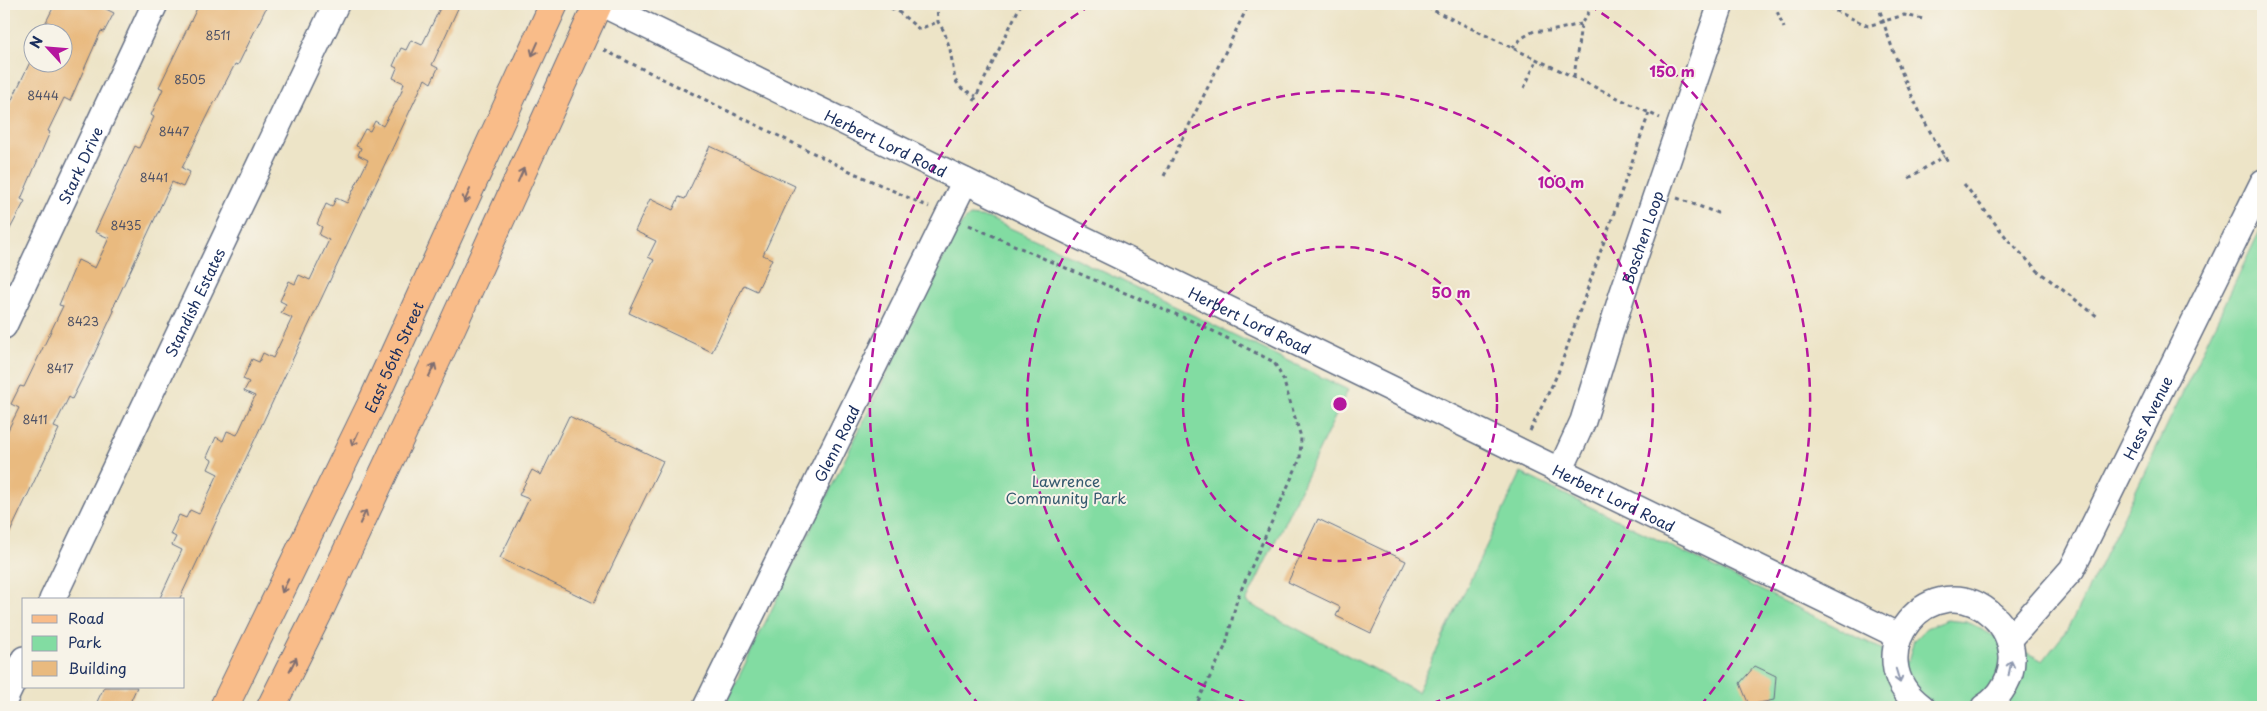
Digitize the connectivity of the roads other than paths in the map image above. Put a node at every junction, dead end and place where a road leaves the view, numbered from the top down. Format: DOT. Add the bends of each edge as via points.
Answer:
graph roads {
  1 [pos="155,4"];
  2 [pos="336,4"];
  3 [pos="554,4"];
  4 [pos="598,4"];
  5 [pos="602,4"];
  6 [pos="1721,4"];
  7 [pos="965,181"];
  8 [pos="2263,182"];
  9 [pos="4,326"];
  10 [pos="1560,471"];
  11 [pos="53,598"];
  12 [pos="1899,636"];
  13 [pos="2009,640"];
  14 [pos="22,663"];
  15 [pos="5,696"];
  16 [pos="224,707"];
  17 [pos="271,707"];
  18 [pos="706,707"];
  19 [pos="1922,707"];
  20 [pos="1984,707"];
  1 -- 9 [label="street, Stark Drive"];
  2 -- 11 [label="street, Standish Estates"];
  3 -- 16 [label="main road, East 56th Street, one-way" via="371,405"];
  17 -- 4 [label="main road, one-way" via="449,333"];
  5 -- 7 [label="street, Herbert Lord Road"];
  6 -- 10 [label="street, Boschen Loop" via="1622,295 1583,421"];
  7 -- 10 [label="street, Herbert Lord Road"];
  7 -- 18 [label="street, Glenn Road"];
  8 -- 13 [label="street, Hess Avenue" via="2072,569"];
  10 -- 12 [label="street, Herbert Lord Road"];
  12 -- 13 [label="street" via="1909,618 1926,606 1945,600 1966,600 1985,608 2000,622"];
  12 -- 19 [label="street, one-way" via="1895,653 1901,686"];
  20 -- 13 [label="street, one-way" via="2002,690 2009,675 2012,658"];
  14 -- 15 [label="street"];
}
